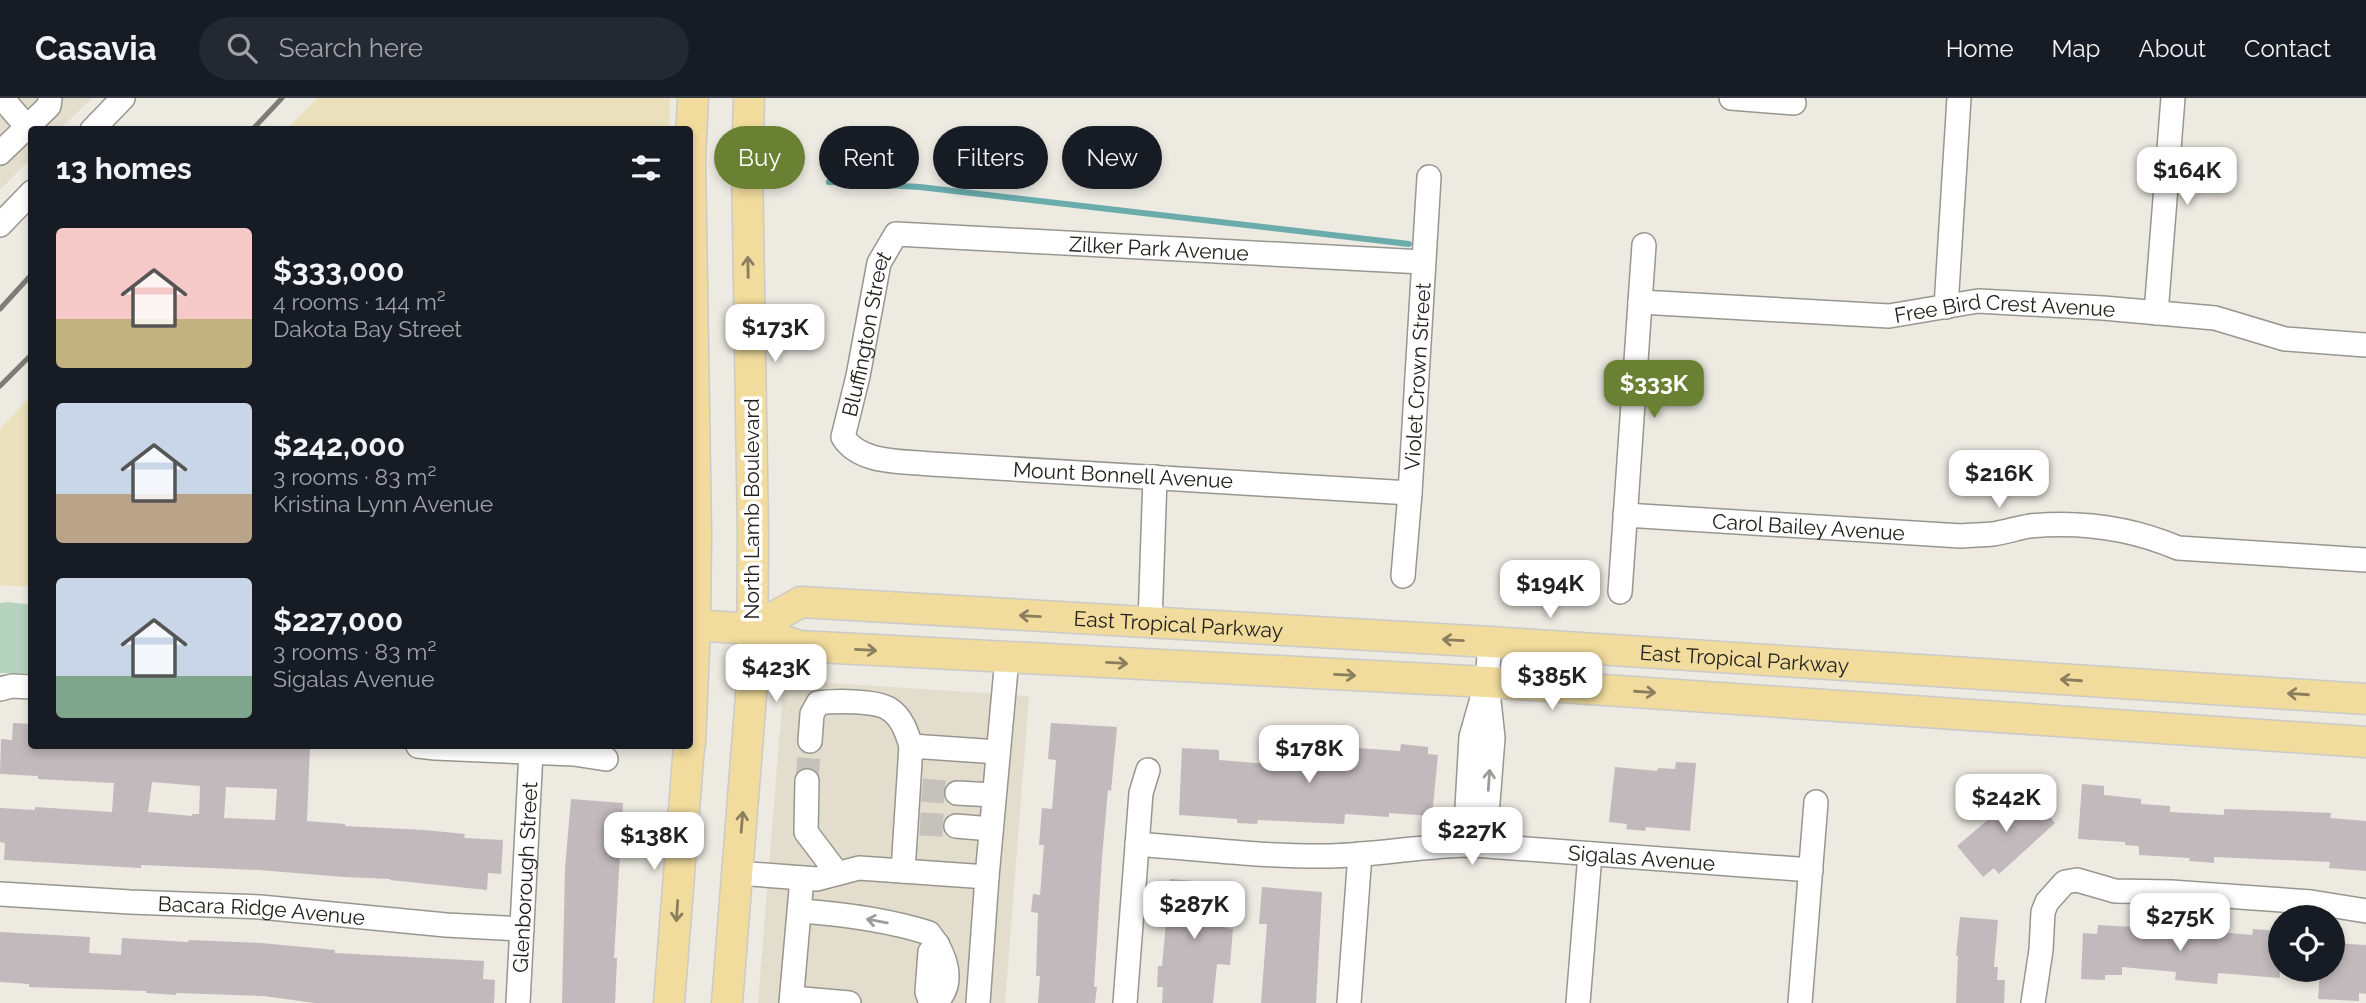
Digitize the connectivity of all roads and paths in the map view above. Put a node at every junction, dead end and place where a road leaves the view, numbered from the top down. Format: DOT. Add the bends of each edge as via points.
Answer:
graph roads {
  1 [pos="2,98"];
  2 [pos="50,98"];
  3 [pos="693,98"];
  4 [pos="750,98"];
  5 [pos="1731,98"];
  6 [pos="1959,98"];
  7 [pos="2173,98"];
  8 [pos="114,101"];
  9 [pos="1794,103"];
  10 [pos="28,126"];
  11 [pos="95,126"];
  12 [pos="692,126"];
  13 [pos="26,128"];
  14 [pos="0,153"];
  15 [pos="1429,177"];
  16 [pos="28,196"];
  17 [pos="0,225"];
  18 [pos="896,234"];
  19 [pos="1644,245"];
  20 [pos="1423,262"];
  21 [pos="1640,302"];
  22 [pos="1946,307"];
  23 [pos="2156,313"];
  24 [pos="2366,345"];
  25 [pos="693,347"];
  26 [pos="844,436"];
  27 [pos="1155,477"];
  28 [pos="1410,493"];
  29 [pos="1625,515"];
  30 [pos="2366,560"];
  31 [pos="1403,576"];
  32 [pos="1620,592"];
  33 [pos="693,602"];
  34 [pos="1150,623"];
  35 [pos="693,625"];
  36 [pos="752,629"];
  37 [pos="1490,642"];
  38 [pos="1007,658"];
  39 [pos="1487,682"];
  40 [pos="28,687"];
  41 [pos="0,688"];
  42 [pos="2366,699"];
  43 [pos="810,741"];
  44 [pos="2366,742"];
  45 [pos="911,746"];
  46 [pos="459,749"];
  47 [pos="689,749"];
  48 [pos="531,752"];
  49 [pos="998,752"];
  50 [pos="606,759"];
  51 [pos="1148,769"];
  52 [pos="807,780"];
  53 [pos="957,793"];
  54 [pos="994,795"];
  55 [pos="1816,802"];
  56 [pos="956,826"];
  57 [pos="991,829"];
  58 [pos="1137,844"];
  59 [pos="1474,845"];
  60 [pos="1360,854"];
  61 [pos="1590,854"];
  62 [pos="1811,870"];
  63 [pos="903,871"];
  64 [pos="737,873"];
  65 [pos="837,873"];
  66 [pos="987,877"];
  67 [pos="802,878"];
  68 [pos="0,894"];
  69 [pos="800,911"];
  70 [pos="2366,911"];
  71 [pos="522,929"];
  72 [pos="676,996"];
  73 [pos="791,1000"];
  74 [pos="518,1003"];
  75 [pos="727,1003"];
  76 [pos="849,1003"];
  77 [pos="933,1003"];
  78 [pos="978,1003"];
  79 [pos="1125,1003"];
  80 [pos="1349,1003"];
  81 [pos="1578,1003"];
  82 [pos="1800,1003"];
  83 [pos="2033,1003"];
  1 -- 13 [label="street"];
  2 -- 10 [label="street" via="49,106"];
  3 -- 12 [label="main road"];
  36 -- 4 [label="main road, North Lamb Boulevard, one-way"];
  5 -- 9 [label="street"];
  6 -- 22 [label="street"];
  7 -- 23 [label="street"];
  8 -- 11 [label="street"];
  13 -- 14 [label="street"];
  15 -- 20 [label="street, Violet Crown Street"];
  16 -- 17 [label="street"];
  18 -- 20 [label="street, Zilker Park Avenue"];
  18 -- 26 [label="street, Bluffington Street" via="879,263"];
  19 -- 21 [label="street"];
  20 -- 28 [label="street, Violet Crown Street"];
  21 -- 22 [label="street, Free Bird Crest Avenue" via="1889,316"];
  21 -- 29 [label="street"];
  22 -- 23 [label="street, Free Bird Crest Avenue" via="1978,301"];
  23 -- 24 [label="street, Free Bird Crest Avenue" via="2215,318 2285,339"];
  25 -- 33 [label="main road"];
  26 -- 27 [label="street, Mount Bonnell Avenue" via="861,454 885,459"];
  27 -- 28 [label="street, Mount Bonnell Avenue"];
  27 -- 34 [label="street"];
  28 -- 31 [label="street, Violet Crown Street"];
  29 -- 30 [label="street, Carol Bailey Avenue" via="1961,536 2086,525 2150,536 2178,548"];
  29 -- 32 [label="street"];
  34 -- 36 [label="main road, East Tropical Parkway, one-way" via="801,602"];
  37 -- 34 [label="main road, East Tropical Parkway, one-way"];
  35 -- 36 [label="main road, East Tropical Parkway"];
  36 -- 38 [label="main road, East Tropical Parkway, one-way" via="799,646"];
  64 -- 36 [label="main road, North Lamb Boulevard, one-way"];
  37 -- 39 [label="street"];
  42 -- 37 [label="main road, East Tropical Parkway, one-way"];
  38 -- 39 [label="main road, East Tropical Parkway, one-way"];
  38 -- 49 [label="street"];
  39 -- 44 [label="main road, East Tropical Parkway, one-way"];
  39 -- 59 [label="street" via="1471,737 1466,825"];
  40 -- 41 [label="street"];
  43 -- 45 [label="street" via="812,714 818,704 832,701 889,708 905,727"];
  45 -- 49 [label="street"];
  45 -- 63 [label="street" via="913,824"];
  46 -- 48 [label="street"];
  47 -- 72 [label="main road, one-way"];
  48 -- 50 [label="street"];
  48 -- 71 [label="street, Glenborough Street"];
  49 -- 54 [label="street"];
  51 -- 58 [label="street"];
  52 -- 65 [label="street" via="806,832"];
  53 -- 54 [label="street"];
  54 -- 57 [label="street"];
  55 -- 62 [label="street"];
  56 -- 57 [label="street"];
  57 -- 66 [label="street"];
  58 -- 60 [label="street, Sigalas Avenue" via="1312,856"];
  58 -- 79 [label="street"];
  59 -- 60 [label="street, Sigalas Avenue"];
  59 -- 61 [label="street, Sigalas Avenue"];
  60 -- 80 [label="street"];
  61 -- 62 [label="street, Sigalas Avenue"];
  61 -- 81 [label="street"];
  62 -- 82 [label="street"];
  63 -- 65 [label="street" via="859,868"];
  63 -- 66 [label="street"];
  64 -- 67 [label="street"];
  64 -- 75 [label="main road, North Lamb Boulevard"];
  65 -- 67 [label="street"];
  66 -- 78 [label="street"];
  67 -- 69 [label="street"];
  68 -- 71 [label="street, Bacara Ridge Avenue" via="286,909"];
  69 -- 73 [label="street"];
  77 -- 69 [label="street, one-way" via="942,997 947,981 944,956 929,933"];
  70 -- 83 [label="street" via="2311,902 2115,891 2077,880 2065,882 2043,912"];
  71 -- 74 [label="street, Glenborough Street"];
  73 -- 76 [label="street"];
}
